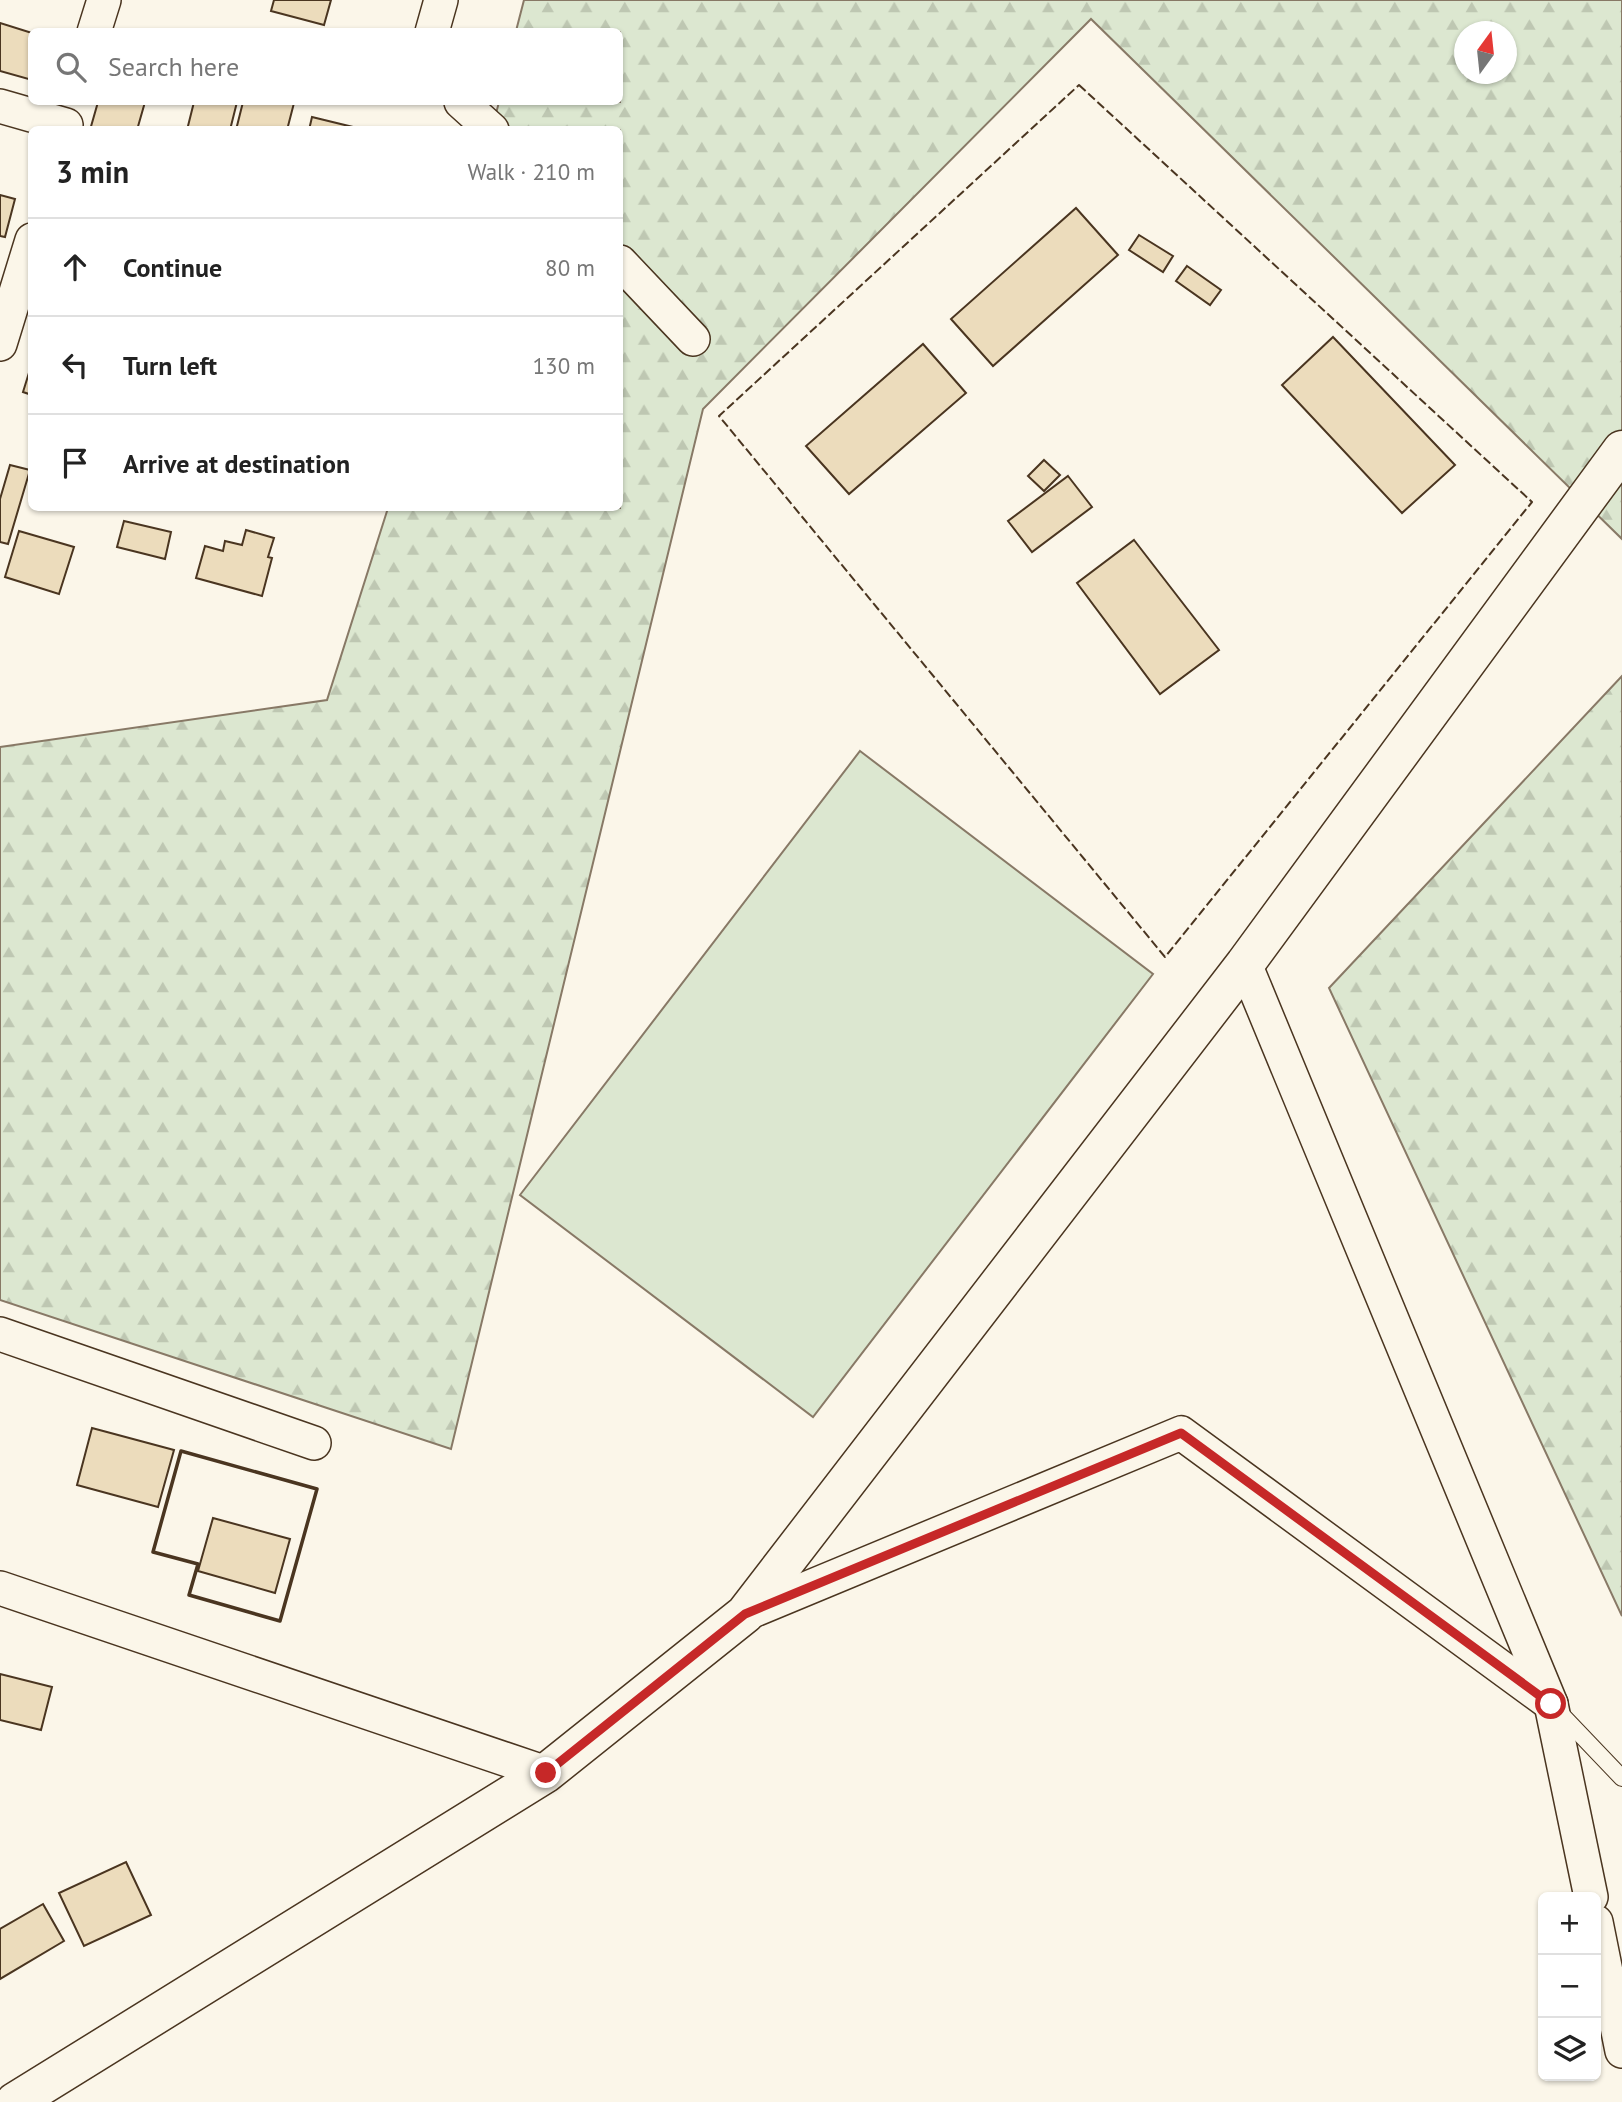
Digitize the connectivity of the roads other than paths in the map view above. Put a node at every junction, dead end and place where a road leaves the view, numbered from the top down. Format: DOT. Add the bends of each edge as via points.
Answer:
graph roads {
  1 [pos="104,0"];
  2 [pos="441,0"];
  3 [pos="95,28"];
  4 [pos="433,28"];
  5 [pos="464,105"];
  6 [pos="0,106"];
  7 [pos="68,119"];
  8 [pos="488,126"];
  9 [pos="28,253"];
  10 [pos="623,265"];
  11 [pos="693,339"];
  12 [pos="0,344"];
  13 [pos="1622,450"];
  14 [pos="1245,964"];
  15 [pos="0,1334"];
  16 [pos="314,1443"];
  17 [pos="0,1588"];
  18 [pos="745,1614"];
  19 [pos="1551,1704"];
  20 [pos="546,1773"];
  21 [pos="1622,1778"];
  22 [pos="1590,1892"];
  23 [pos="1601,1947"];
  24 [pos="1622,2051"];
  25 [pos="15,2102"];
  1 -- 3 [label="street"];
  2 -- 4 [label="street"];
  5 -- 8 [label="street"];
  6 -- 7 [label="street"];
  9 -- 12 [label="street"];
  10 -- 11 [label="street"];
  13 -- 14 [label="street"];
  14 -- 18 [label="street"];
  14 -- 19 [label="street"];
  15 -- 16 [label="street"];
  17 -- 20 [label="street"];
  18 -- 19 [label="street" via="1181,1433"];
  18 -- 20 [label="street"];
  19 -- 21 [label="lane"];
  19 -- 22 [label="street"];
  20 -- 25 [label="street"];
  23 -- 24 [label="street"];
}
